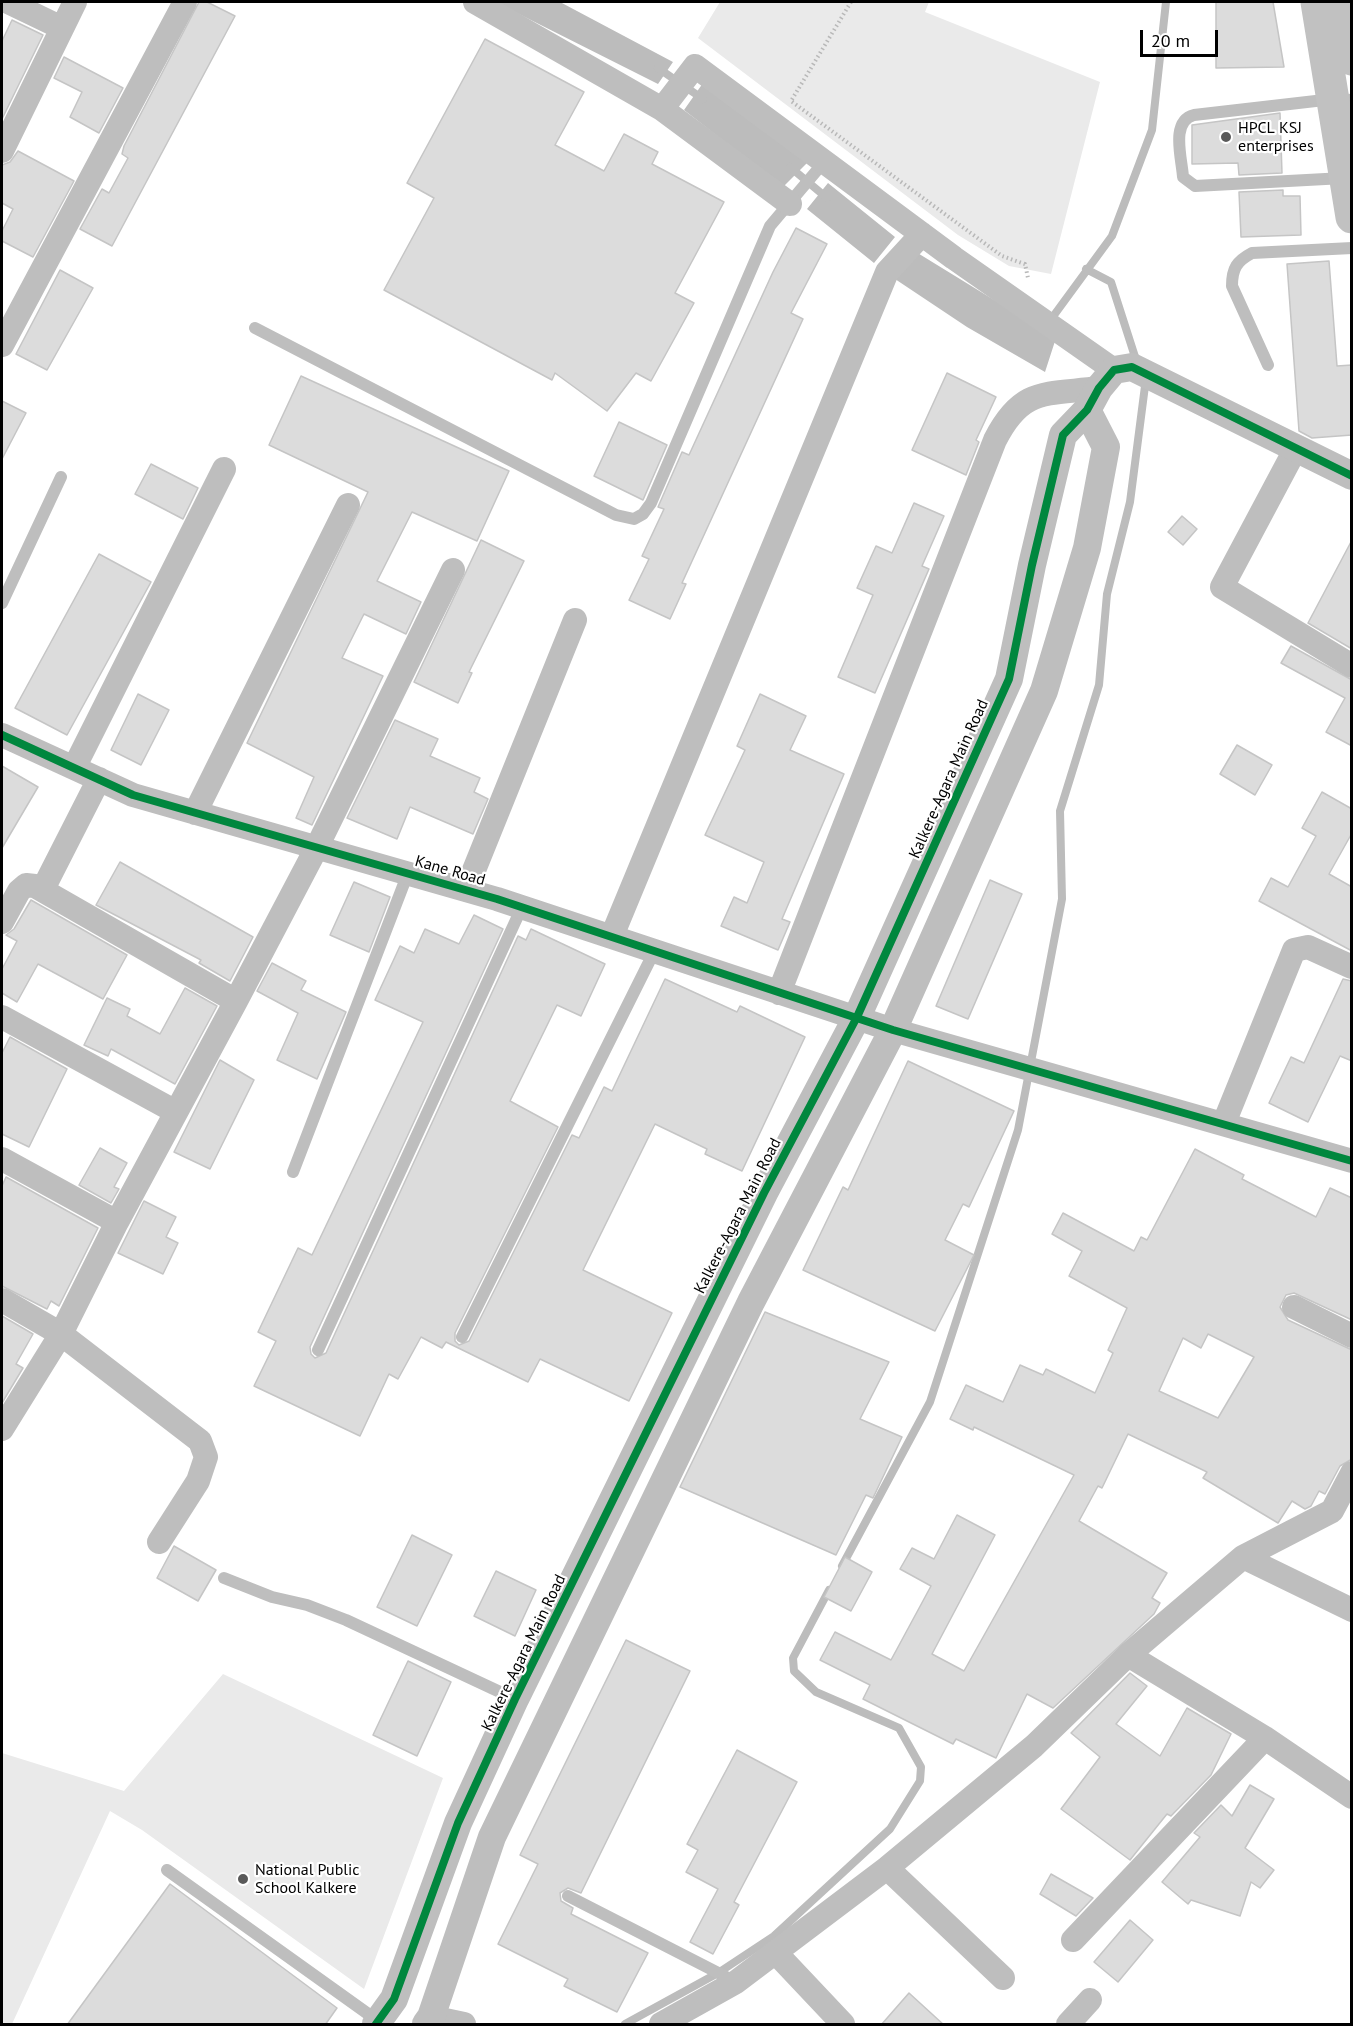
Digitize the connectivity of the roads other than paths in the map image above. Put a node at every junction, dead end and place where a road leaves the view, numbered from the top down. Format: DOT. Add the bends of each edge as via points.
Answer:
graph roads {
  1 [pos="8,2"];
  2 [pos="75,2"];
  3 [pos="185,2"];
  4 [pos="475,2"];
  5 [pos="1317,2"];
  6 [pos="1344,2"];
  7 [pos="62,28"];
  8 [pos="1352,59"];
  9 [pos="1342,99"];
  10 [pos="662,109"];
  11 [pos="2,151"];
  12 [pos="820,167"];
  13 [pos="1345,178"];
  14 [pos="790,204"];
  15 [pos="1352,217"];
  16 [pos="915,242"];
  17 [pos="1352,248"];
  18 [pos="255,328"];
  19 [pos="2,345"];
  20 [pos="1268,365"];
  21 [pos="1116,382"];
  22 [pos="1296,448"];
  23 [pos="224,469"];
  24 [pos="1352,476"];
  25 [pos="61,477"];
  26 [pos="348,505"];
  27 [pos="453,570"];
  28 [pos="2,603"];
  29 [pos="575,620"];
  30 [pos="1352,666"];
  31 [pos="2,735"];
  32 [pos="74,768"];
  33 [pos="99,779"];
  34 [pos="195,813"];
  35 [pos="317,847"];
  36 [pos="408,873"];
  37 [pos="43,889"];
  38 [pos="466,890"];
  39 [pos="522,907"];
  40 [pos="2,922"];
  41 [pos="612,936"];
  42 [pos="655,950"];
  43 [pos="1352,967"];
  44 [pos="779,993"];
  45 [pos="236,1001"];
  46 [pos="2,1017"];
  47 [pos="857,1017"];
  48 [pos="893,1030"];
  49 [pos="176,1112"];
  50 [pos="1224,1124"];
  51 [pos="2,1159"];
  52 [pos="1352,1161"];
  53 [pos="294,1172"];
  54 [pos="117,1222"];
  55 [pos="2,1300"];
  56 [pos="1294,1307"];
  57 [pos="61,1334"];
  58 [pos="1352,1336"];
  59 [pos="462,1337"];
  60 [pos="318,1350"];
  61 [pos="2,1429"];
  62 [pos="1352,1473"];
  63 [pos="159,1542"];
  64 [pos="1243,1557"];
  65 [pos="224,1578"];
  66 [pos="1352,1610"];
  67 [pos="1128,1655"];
  68 [pos="515,1700"];
  69 [pos="1265,1738"];
  70 [pos="1352,1797"];
  71 [pos="887,1868"];
  72 [pos="167,1870"];
  73 [pos="568,1896"];
  74 [pos="1074,1940"];
  75 [pos="776,1953"];
  76 [pos="1003,1978"];
  77 [pos="731,1980"];
  78 [pos="1090,2000"];
  79 [pos="383,2015"];
  80 [pos="429,2021"];
  81 [pos="464,2025"];
  82 [pos="662,2025"];
  83 [pos="843,2025"];
  84 [pos="1068,2025"];
  1 -- 7 [label="street"];
  2 -- 7 [label="street"];
  3 -- 19 [label="street"];
  4 -- 10 [label="street"];
  5 -- 9 [label="main road"];
  6 -- 8 [label="main road"];
  7 -- 11 [label="street"];
  9 -- 13 [label="main road"];
  9 -- 13 [label="lane" via="1194,115 1185,118 1180,128 1184,177 1191,184"];
  10 -- 12 [label="street" via="695,66"];
  10 -- 14 [label="street"];
  12 -- 14 [label="lane"];
  12 -- 16 [label="street"];
  13 -- 15 [label="main road"];
  14 -- 18 [label="lane" via="770,226 651,503 634,519 616,515"];
  16 -- 21 [label="street" via="1034,314"];
  16 -- 41 [label="street" via="887,272"];
  17 -- 20 [label="lane" via="1252,253 1239,260 1232,273 1232,286"];
  21 -- 22 [label="street"];
  21 -- 44 [label="street" via="1047,394 1022,402 1007,416"];
  21 -- 47 [label="street, Kalkere-Agara Main Road" via="1063,435 1009,679"];
  21 -- 48 [label="street" via="1087,548 1044,691"];
  22 -- 24 [label="street"];
  22 -- 30 [label="street" via="1222,587"];
  23 -- 32 [label="street"];
  25 -- 28 [label="lane"];
  26 -- 34 [label="street"];
  27 -- 35 [label="street"];
  29 -- 38 [label="street"];
  31 -- 32 [label="street, Kane Road"];
  32 -- 33 [label="street, Kane Road"];
  33 -- 34 [label="street, Kane Road" via="133,795"];
  33 -- 37 [label="street"];
  34 -- 35 [label="street, Kane Road"];
  35 -- 36 [label="street, Kane Road"];
  35 -- 45 [label="street"];
  36 -- 38 [label="street, Kane Road"];
  36 -- 53 [label="lane"];
  37 -- 40 [label="street" via="26,885"];
  37 -- 45 [label="street"];
  38 -- 39 [label="street, Kane Road"];
  39 -- 41 [label="street, Kane Road"];
  39 -- 60 [label="lane"];
  41 -- 42 [label="street, Kane Road"];
  42 -- 44 [label="street, Kane Road"];
  42 -- 59 [label="lane"];
  43 -- 50 [label="street" via="1308,947 1294,950"];
  44 -- 47 [label="street, Kane Road"];
  45 -- 49 [label="street"];
  46 -- 49 [label="street"];
  47 -- 48 [label="street, Kane Road"];
  47 -- 68 [label="street, Kalkere-Agara Main Road" via="764,1192"];
  48 -- 50 [label="street, Kane Road"];
  48 -- 80 [label="street" via="751,1302 492,1837"];
  49 -- 54 [label="street"];
  50 -- 52 [label="street, Kane Road"];
  51 -- 54 [label="street"];
  54 -- 57 [label="street"];
  55 -- 57 [label="street"];
  56 -- 58 [label="street"];
  57 -- 61 [label="street"];
  57 -- 63 [label="street" via="200,1441 206,1457 198,1481"];
  62 -- 64 [label="street" via="1332,1511"];
  64 -- 66 [label="street"];
  64 -- 67 [label="street"];
  65 -- 68 [label="lane" via="346,1620"];
  67 -- 69 [label="street"];
  67 -- 71 [label="street" via="1034,1746"];
  68 -- 79 [label="street, Kalkere-Agara Main Road" via="458,1823"];
  69 -- 70 [label="street"];
  69 -- 74 [label="street"];
  71 -- 75 [label="street"];
  71 -- 76 [label="street"];
  72 -- 79 [label="lane"];
  73 -- 77 [label="lane"];
  75 -- 77 [label="street"];
  75 -- 83 [label="street"];
  77 -- 82 [label="street"];
  78 -- 84 [label="street"];
  79 -- 80 [label="street"];
  80 -- 81 [label="street"];
}
